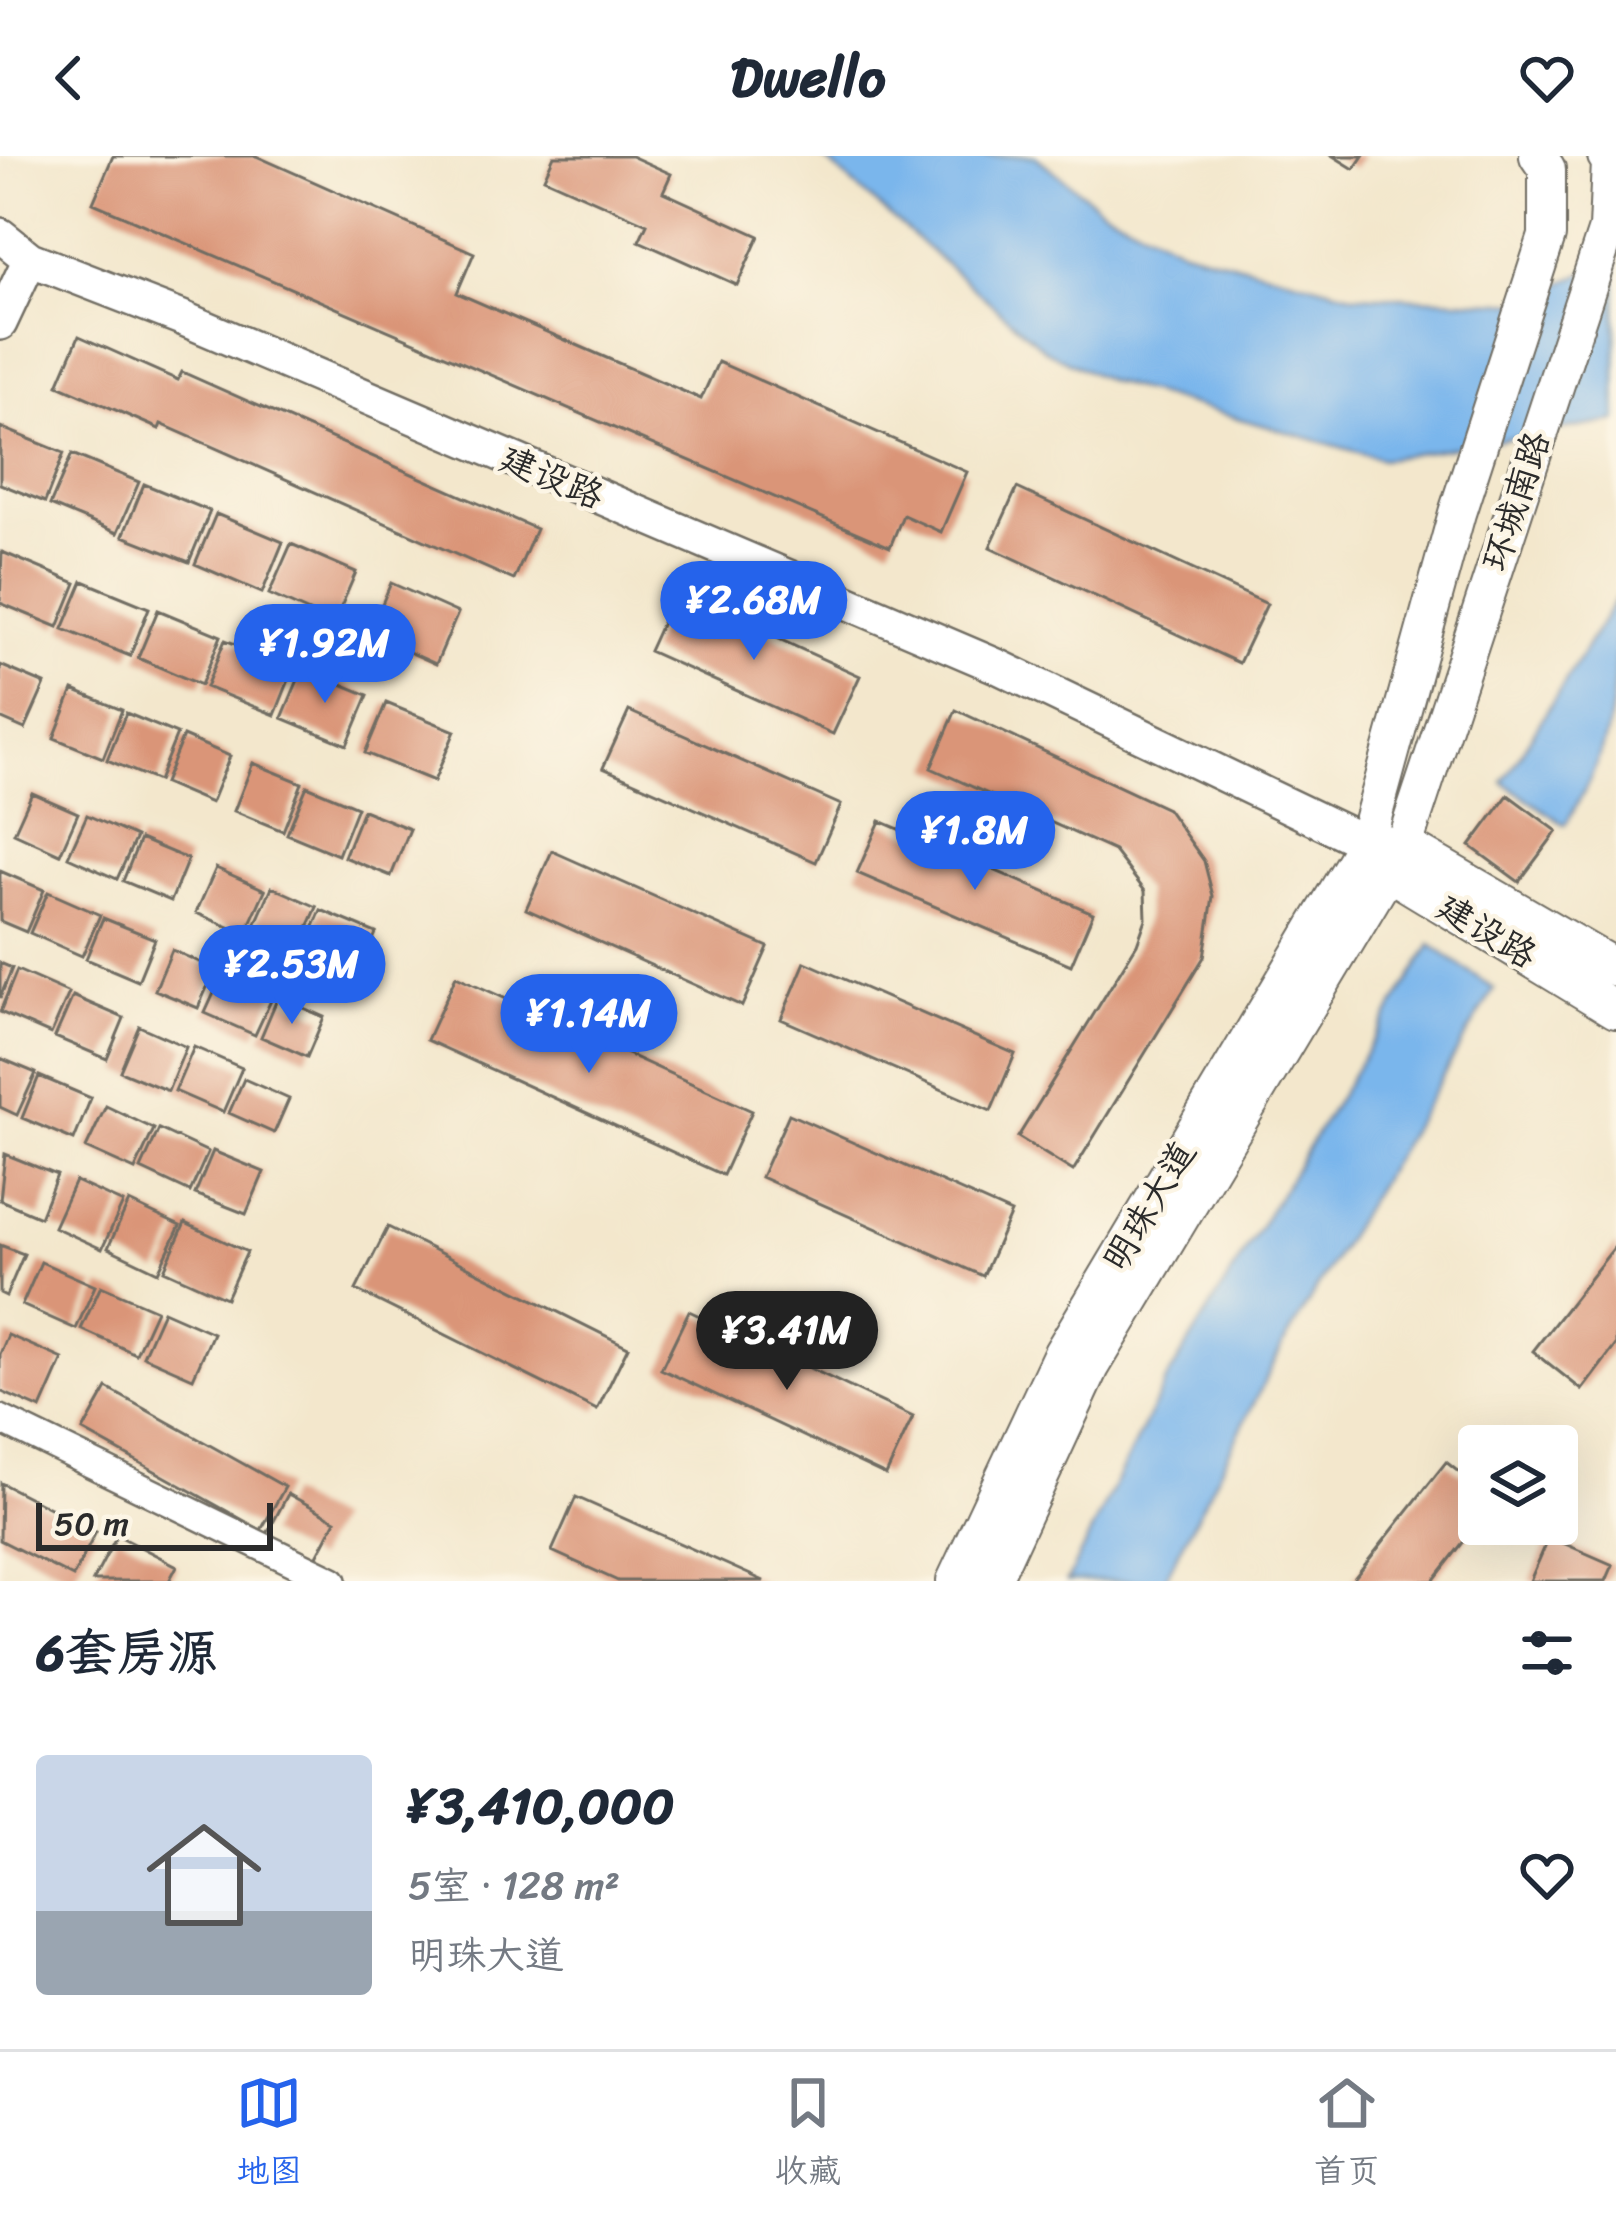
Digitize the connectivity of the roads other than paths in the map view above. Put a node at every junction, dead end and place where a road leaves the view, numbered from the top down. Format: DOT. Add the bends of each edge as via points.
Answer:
graph roads {
  1 [pos="1538,156"];
  2 [pos="1606,156"];
  3 [pos="0,235"];
  4 [pos="30,259"];
  5 [pos="0,323"];
  6 [pos="1366,843"];
  7 [pos="1397,859"];
  8 [pos="1616,968"];
  9 [pos="1616,1010"];
  10 [pos="0,1419"];
  11 [pos="333,1581"];
  12 [pos="955,1581"];
  13 [pos="992,1581"];
  1 -- 6 [label="main road, 环城南路" via="1547,169 1547,236 1457,513"];
  2 -- 7 [label="main road, 环城南路" via="1607,229"];
  3 -- 4 [label="street, 建设路"];
  4 -- 5 [label="street"];
  4 -- 6 [label="street, 建设路" via="999,667"];
  6 -- 7 [label="main road, 建设路"];
  6 -- 12 [label="main road, 明珠大道" via="1062,1353"];
  7 -- 8 [label="main road, 建设路"];
  7 -- 9 [label="main road, 建设路"];
  7 -- 13 [label="main road, 明珠大道" via="1091,1367"];
  10 -- 11 [label="street"];
}
